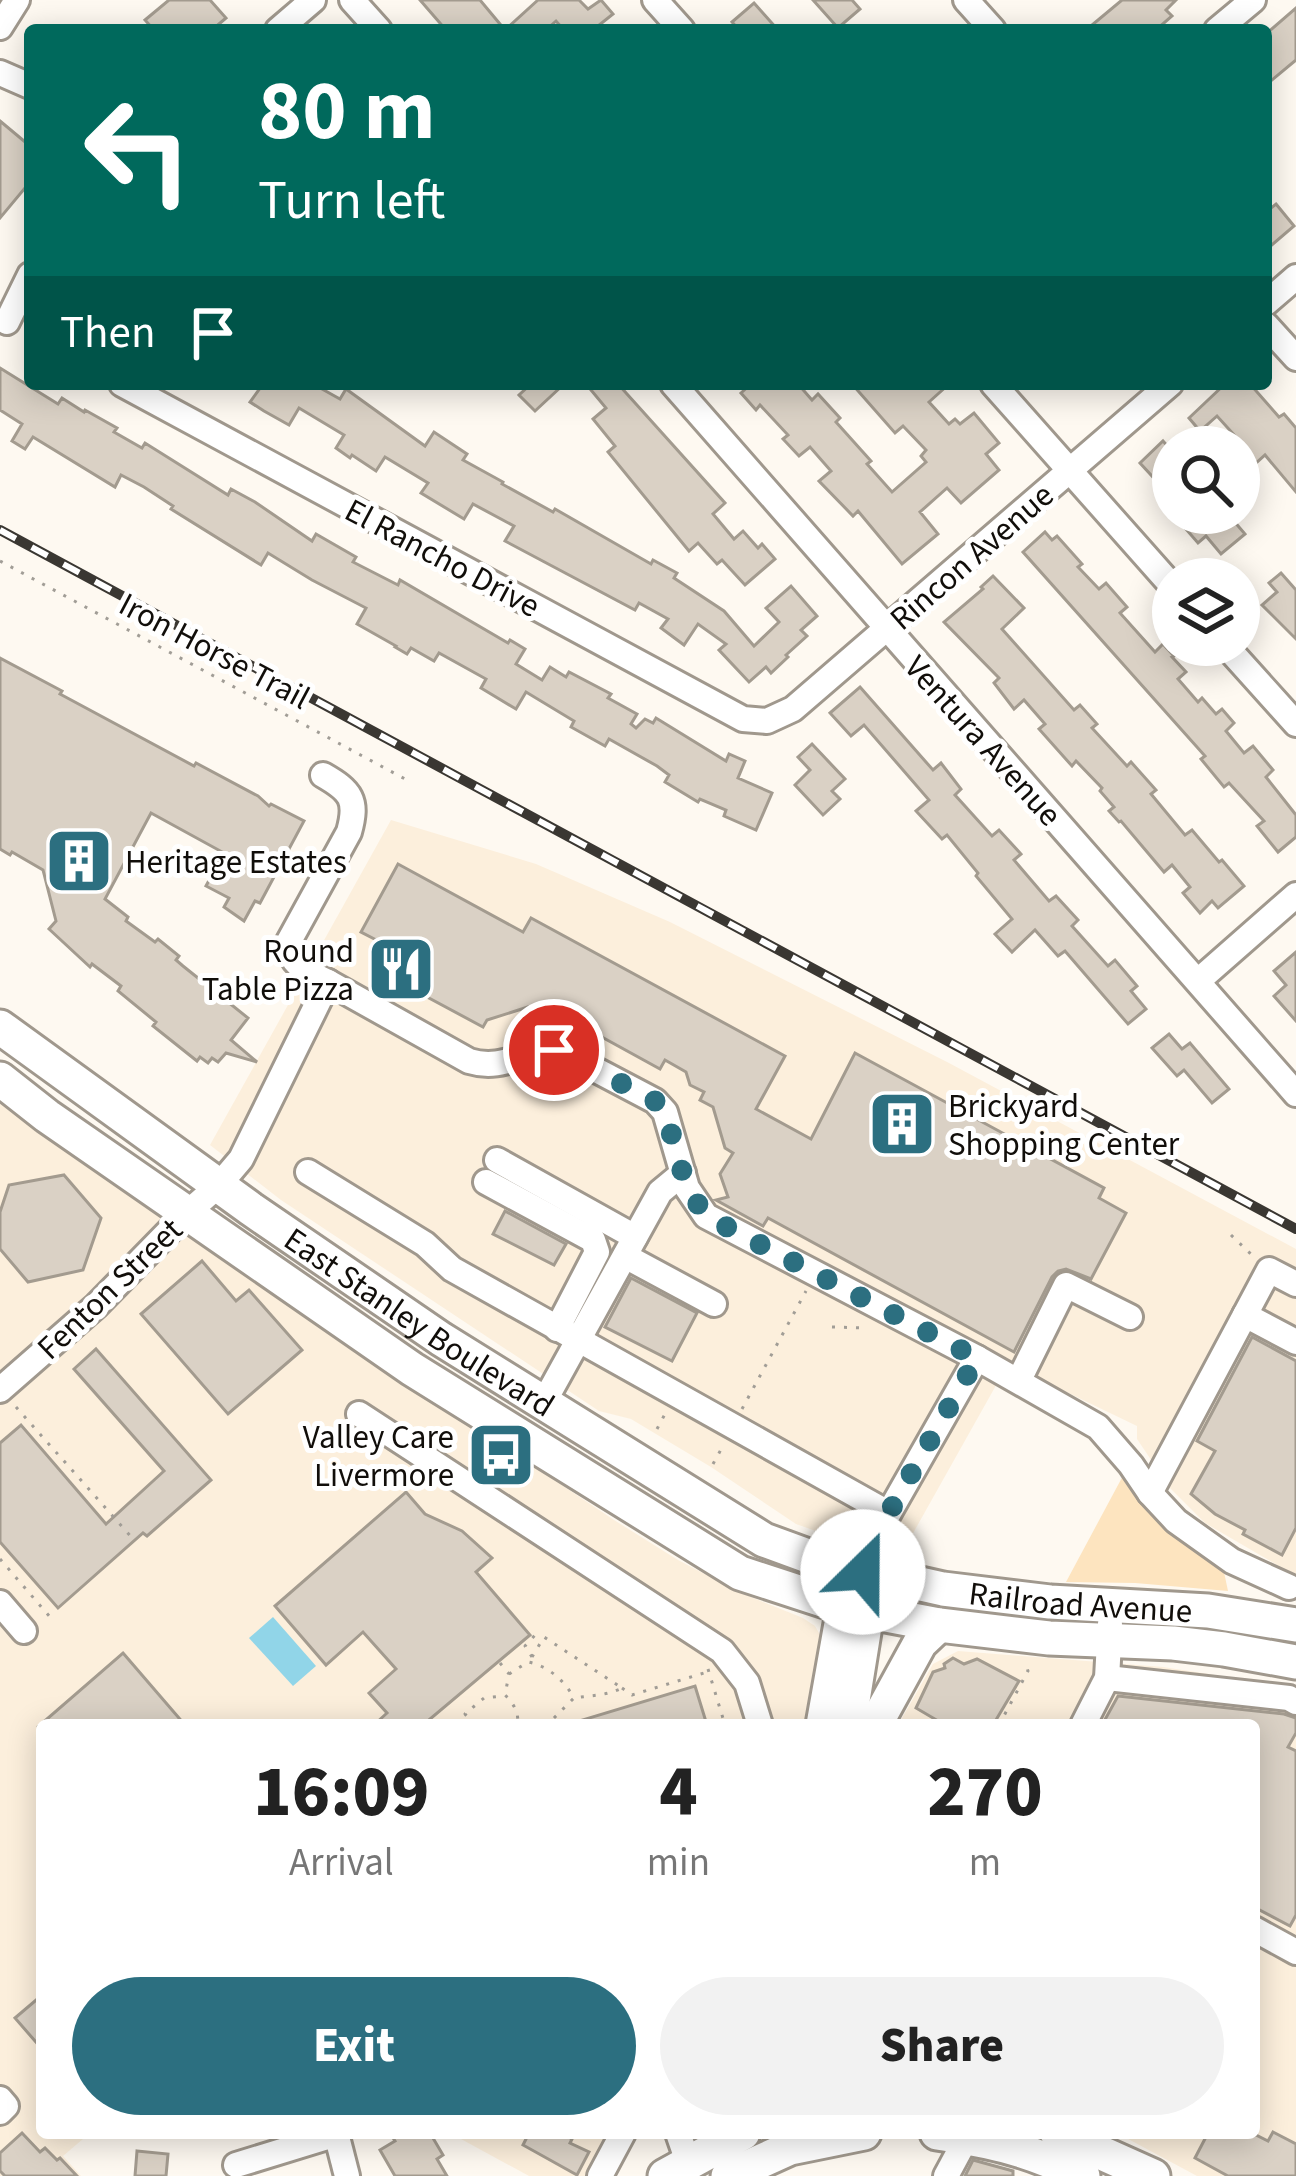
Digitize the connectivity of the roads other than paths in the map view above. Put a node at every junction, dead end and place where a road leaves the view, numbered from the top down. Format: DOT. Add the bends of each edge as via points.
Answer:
graph roads {
  1 [pos="16,0"];
  2 [pos="313,0"];
  3 [pos="352,0"];
  4 [pos="655,0"];
  5 [pos="966,0"];
  6 [pos="1253,0"];
  7 [pos="285,24"];
  8 [pos="374,24"];
  9 [pos="677,24"];
  10 [pos="988,24"];
  11 [pos="1224,24"];
  12 [pos="0,27"];
  13 [pos="1296,277"];
  14 [pos="24,292"];
  15 [pos="1272,298"];
  16 [pos="12,325"];
  17 [pos="1272,332"];
  18 [pos="1296,358"];
  19 [pos="133,390"];
  20 [pos="678,390"];
  21 [pos="998,390"];
  22 [pos="1163,390"];
  23 [pos="1068,470"];
  24 [pos="1152,563"];
  25 [pos="886,631"];
  26 [pos="1245,666"];
  27 [pos="767,721"];
  28 [pos="1296,724"];
  29 [pos="323,775"];
  30 [pos="1296,895"];
  31 [pos="1198,981"];
  32 [pos="328,982"];
  33 [pos="0,1027"];
  34 [pos="0,1079"];
  35 [pos="1296,1094"];
  36 [pos="308,1172"];
  37 [pos="683,1173"];
  38 [pos="219,1185"];
  39 [pos="187,1214"];
  40 [pos="630,1247"];
  41 [pos="1296,1284"];
  42 [pos="713,1304"];
  43 [pos="1245,1315"];
  44 [pos="1130,1317"];
  45 [pos="567,1335"];
  46 [pos="1296,1342"];
  47 [pos="977,1358"];
  48 [pos="1019,1380"];
  49 [pos="8,1398"];
  50 [pos="544,1402"];
  51 [pos="359,1414"];
  52 [pos="1150,1493"];
  53 [pos="888,1513"];
  54 [pos="1249,1570"];
  55 [pos="863,1572"];
  56 [pos="1293,1582"];
  57 [pos="0,1603"];
  58 [pos="1112,1604"];
  59 [pos="855,1610"];
  60 [pos="1243,1615"];
  61 [pos="1288,1623"];
  62 [pos="938,1624"];
  63 [pos="24,1630"];
  64 [pos="1109,1640"];
  65 [pos="1296,1662"];
  66 [pos="1107,1678"];
  67 [pos="1296,1702"];
  68 [pos="758,1719"];
  69 [pos="825,1719"];
  70 [pos="849,1719"];
  71 [pos="878,1719"];
  72 [pos="1086,1719"];
  73 [pos="1260,1932"];
  74 [pos="1296,1952"];
  75 [pos="0,2099"];
  76 [pos="0,2112"];
  77 [pos="318,2139"];
  78 [pos="338,2139"];
  79 [pos="620,2139"];
  80 [pos="730,2139"];
  81 [pos="823,2139"];
  82 [pos="951,2139"];
  83 [pos="987,2139"];
  84 [pos="1070,2139"];
  85 [pos="679,2162"];
  86 [pos="236,2165"];
  87 [pos="1076,2174"];
  88 [pos="347,2176"];
  89 [pos="600,2176"];
  90 [pos="728,2176"];
  91 [pos="946,2176"];
  92 [pos="1153,2176"];
  1 -- 12 [label="street"];
  2 -- 7 [label="street"];
  3 -- 8 [label="street"];
  4 -- 9 [label="street"];
  5 -- 10 [label="street"];
  6 -- 11 [label="street"];
  13 -- 15 [label="street"];
  14 -- 16 [label="street"];
  17 -- 18 [label="street"];
  19 -- 27 [label="street, El Rancho Drive" via="743,719"];
  20 -- 25 [label="street, Ventura Avenue"];
  21 -- 23 [label="street"];
  22 -- 23 [label="street, Rincon Avenue"];
  23 -- 24 [label="street"];
  23 -- 25 [label="street, Rincon Avenue"];
  25 -- 27 [label="street, Rincon Avenue" via="793,709"];
  25 -- 31 [label="street, Ventura Avenue"];
  26 -- 28 [label="street"];
  29 -- 32 [label="street" via="343,786 354,814 287,943 300,969"];
  30 -- 31 [label="street"];
  31 -- 35 [label="street, Ventura Avenue"];
  32 -- 37 [label="street" via="469,1061 499,1065 560,1051 655,1101"];
  32 -- 38 [label="street, Fenton Street" via="241,1159"];
  33 -- 38 [label="main road, East Stanley Boulevard"];
  34 -- 39 [label="main road, East Stanley Boulevard"];
  36 -- 45 [label="street"];
  37 -- 40 [label="street" via="660,1192"];
  37 -- 47 [label="street" via="706,1216"];
  38 -- 39 [label="street, Fenton Street"];
  38 -- 50 [label="main road, East Stanley Boulevard"];
  39 -- 49 [label="street, Fenton Street"];
  39 -- 59 [label="main road, East Stanley Boulevard" via="412,1370 740,1573"];
  40 -- 42 [label="street"];
  40 -- 45 [label="street"];
  40 -- 45 [label="street" via="492,1171 593,1240 598,1252"];
  41 -- 43 [label="street" via="1269,1270"];
  43 -- 46 [label="street"];
  43 -- 52 [label="street"];
  44 -- 48 [label="street" via="1066,1285"];
  45 -- 50 [label="street"];
  45 -- 53 [label="street"];
  47 -- 48 [label="street"];
  47 -- 53 [label="street"];
  48 -- 52 [label="street" via="1098,1427"];
  50 -- 55 [label="main road, East Stanley Boulevard" via="764,1540"];
  51 -- 68 [label="street" via="722,1651 747,1684"];
  52 -- 54 [label="street"];
  53 -- 55 [label="street"];
  54 -- 56 [label="street"];
  54 -- 60 [label="street"];
  55 -- 58 [label="main road, Railroad Avenue" via="992,1597"];
  55 -- 59 [label="main road"];
  56 -- 61 [label="street"];
  57 -- 63 [label="street"];
  58 -- 60 [label="main road, Railroad Avenue"];
  58 -- 64 [label="street"];
  59 -- 62 [label="main road, Railroad Avenue"];
  59 -- 69 [label="main road"];
  59 -- 70 [label="main road"];
  60 -- 61 [label="main road, Railroad Avenue"];
  62 -- 64 [label="main road, Railroad Avenue"];
  62 -- 71 [label="main road"];
  64 -- 65 [label="main road, Railroad Avenue"];
  64 -- 66 [label="street"];
  66 -- 67 [label="street"];
  66 -- 72 [label="street"];
  73 -- 74 [label="street"];
  75 -- 76 [label="street"];
  77 -- 86 [label="street"];
  78 -- 88 [label="street"];
  79 -- 89 [label="street"];
  80 -- 85 [label="main road"];
  81 -- 90 [label="main road"];
  82 -- 91 [label="street"];
  83 -- 87 [label="main road"];
  84 -- 92 [label="main road"];
}
